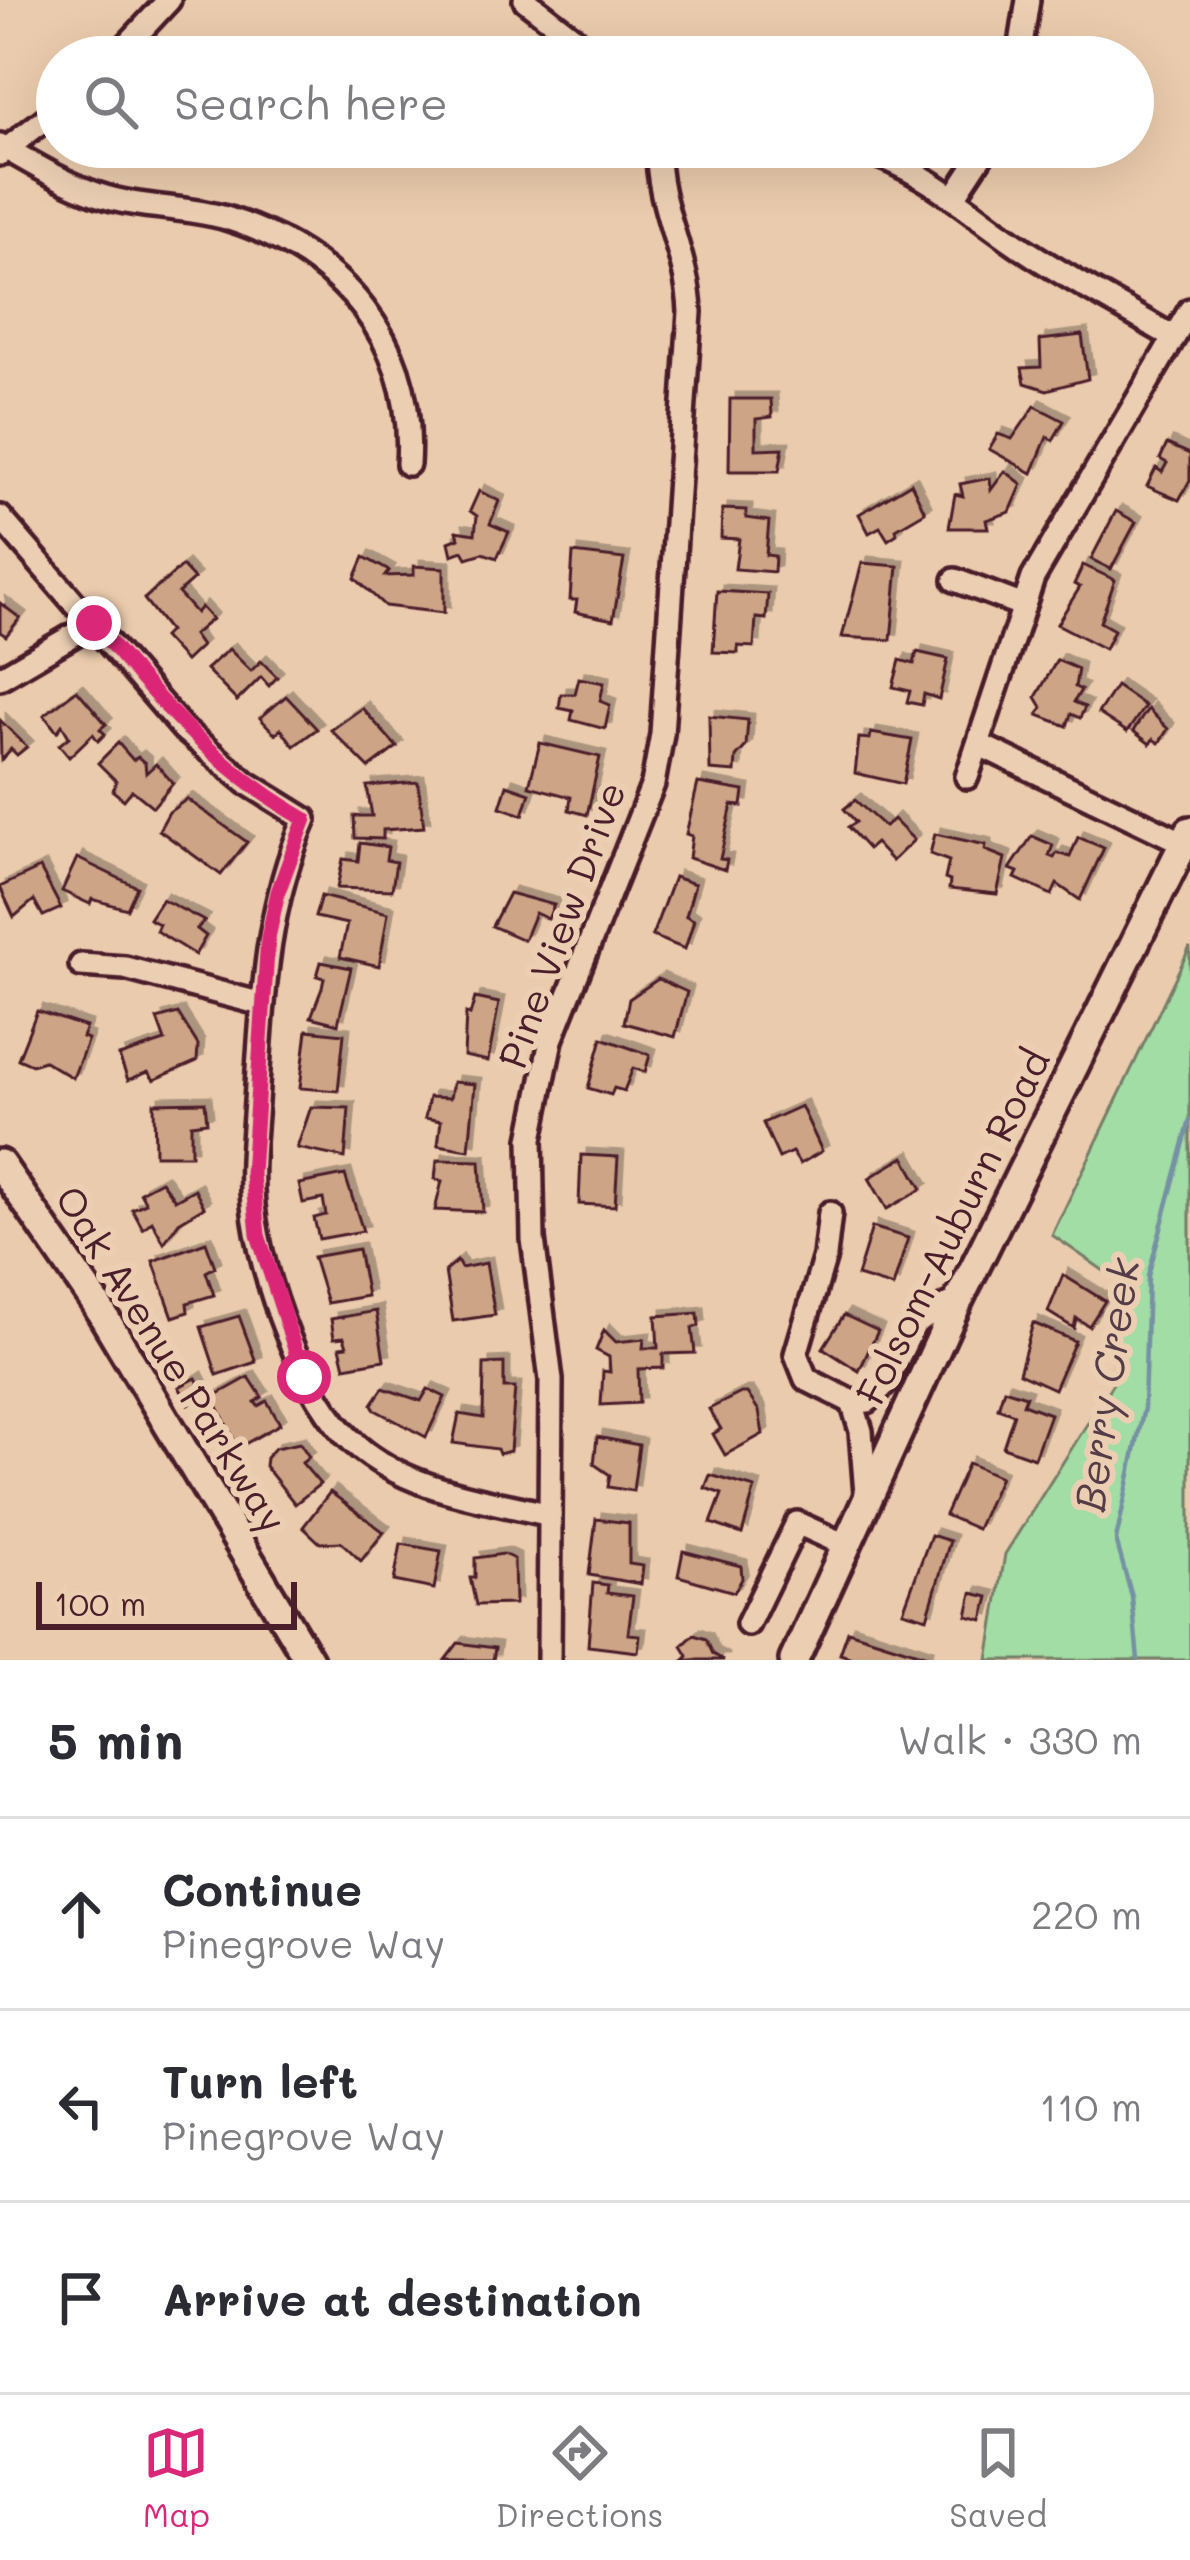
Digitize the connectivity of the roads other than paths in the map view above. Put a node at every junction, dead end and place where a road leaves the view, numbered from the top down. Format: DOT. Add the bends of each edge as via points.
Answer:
graph roads {
  1 [pos="169,0"];
  2 [pos="525,0"];
  3 [pos="1028,0"];
  4 [pos="136,36"];
  5 [pos="571,36"];
  6 [pos="1022,36"];
  7 [pos="36,125"];
  8 [pos="2,149"];
  9 [pos="36,165"];
  10 [pos="43,168"];
  11 [pos="660,168"];
  12 [pos="908,168"];
  13 [pos="973,168"];
  14 [pos="956,194"];
  15 [pos="1190,310"];
  16 [pos="1173,337"];
  17 [pos="408,464"];
  18 [pos="0,517"];
  19 [pos="955,580"];
  20 [pos="1021,605"];
  21 [pos="94,623"];
  22 [pos="0,678"];
  23 [pos="980,745"];
  24 [pos="967,777"];
  25 [pos="1187,837"];
  26 [pos="81,965"];
  27 [pos="262,1004"];
  28 [pos="0,1164"];
  29 [pos="830,1213"];
  30 [pos="959,1300"];
  31 [pos="852,1402"];
  32 [pos="866,1494"];
  33 [pos="550,1515"];
  34 [pos="842,1544"];
  35 [pos="748,1624"];
  36 [pos="309,1660"];
  37 [pos="549,1660"];
  38 [pos="794,1660"];
  1 -- 4 [label="street"];
  2 -- 5 [label="street"];
  3 -- 6 [label="street"];
  7 -- 8 [label="street"];
  8 -- 9 [label="street"];
  10 -- 17 [label="street" via="104,196 248,226 332,277 371,315 397,361 408,400"];
  11 -- 33 [label="street, Pine View Drive" via="690,312 662,734 643,816 562,1009 538,1089 529,1189 548,1336"];
  12 -- 14 [label="street"];
  13 -- 14 [label="street"];
  14 -- 16 [label="street" via="1033,255"];
  15 -- 16 [label="street"];
  16 -- 20 [label="street"];
  18 -- 21 [label="street"];
  19 -- 20 [label="street"];
  20 -- 23 [label="street"];
  21 -- 22 [label="street"];
  21 -- 27 [label="street" via="220,763 305,819 278,892"];
  23 -- 24 [label="street"];
  23 -- 25 [label="street"];
  25 -- 30 [label="main road, Folsom-Auburn Road"];
  26 -- 27 [label="street" via="125,968"];
  27 -- 33 [label="street" via="253,1205 311,1390 357,1446 393,1470"];
  28 -- 36 [label="main road, Oak Avenue Parkway" via="95,1301"];
  29 -- 31 [label="street" via="796,1364"];
  30 -- 31 [label="street" via="915,1323 876,1396"];
  30 -- 32 [label="main road, Folsom-Auburn Road"];
  31 -- 32 [label="street"];
  32 -- 34 [label="main road, Folsom-Auburn Road"];
  33 -- 37 [label="street, Pine View Drive"];
  34 -- 35 [label="street" via="796,1522"];
  34 -- 38 [label="main road, Folsom-Auburn Road"];
}
